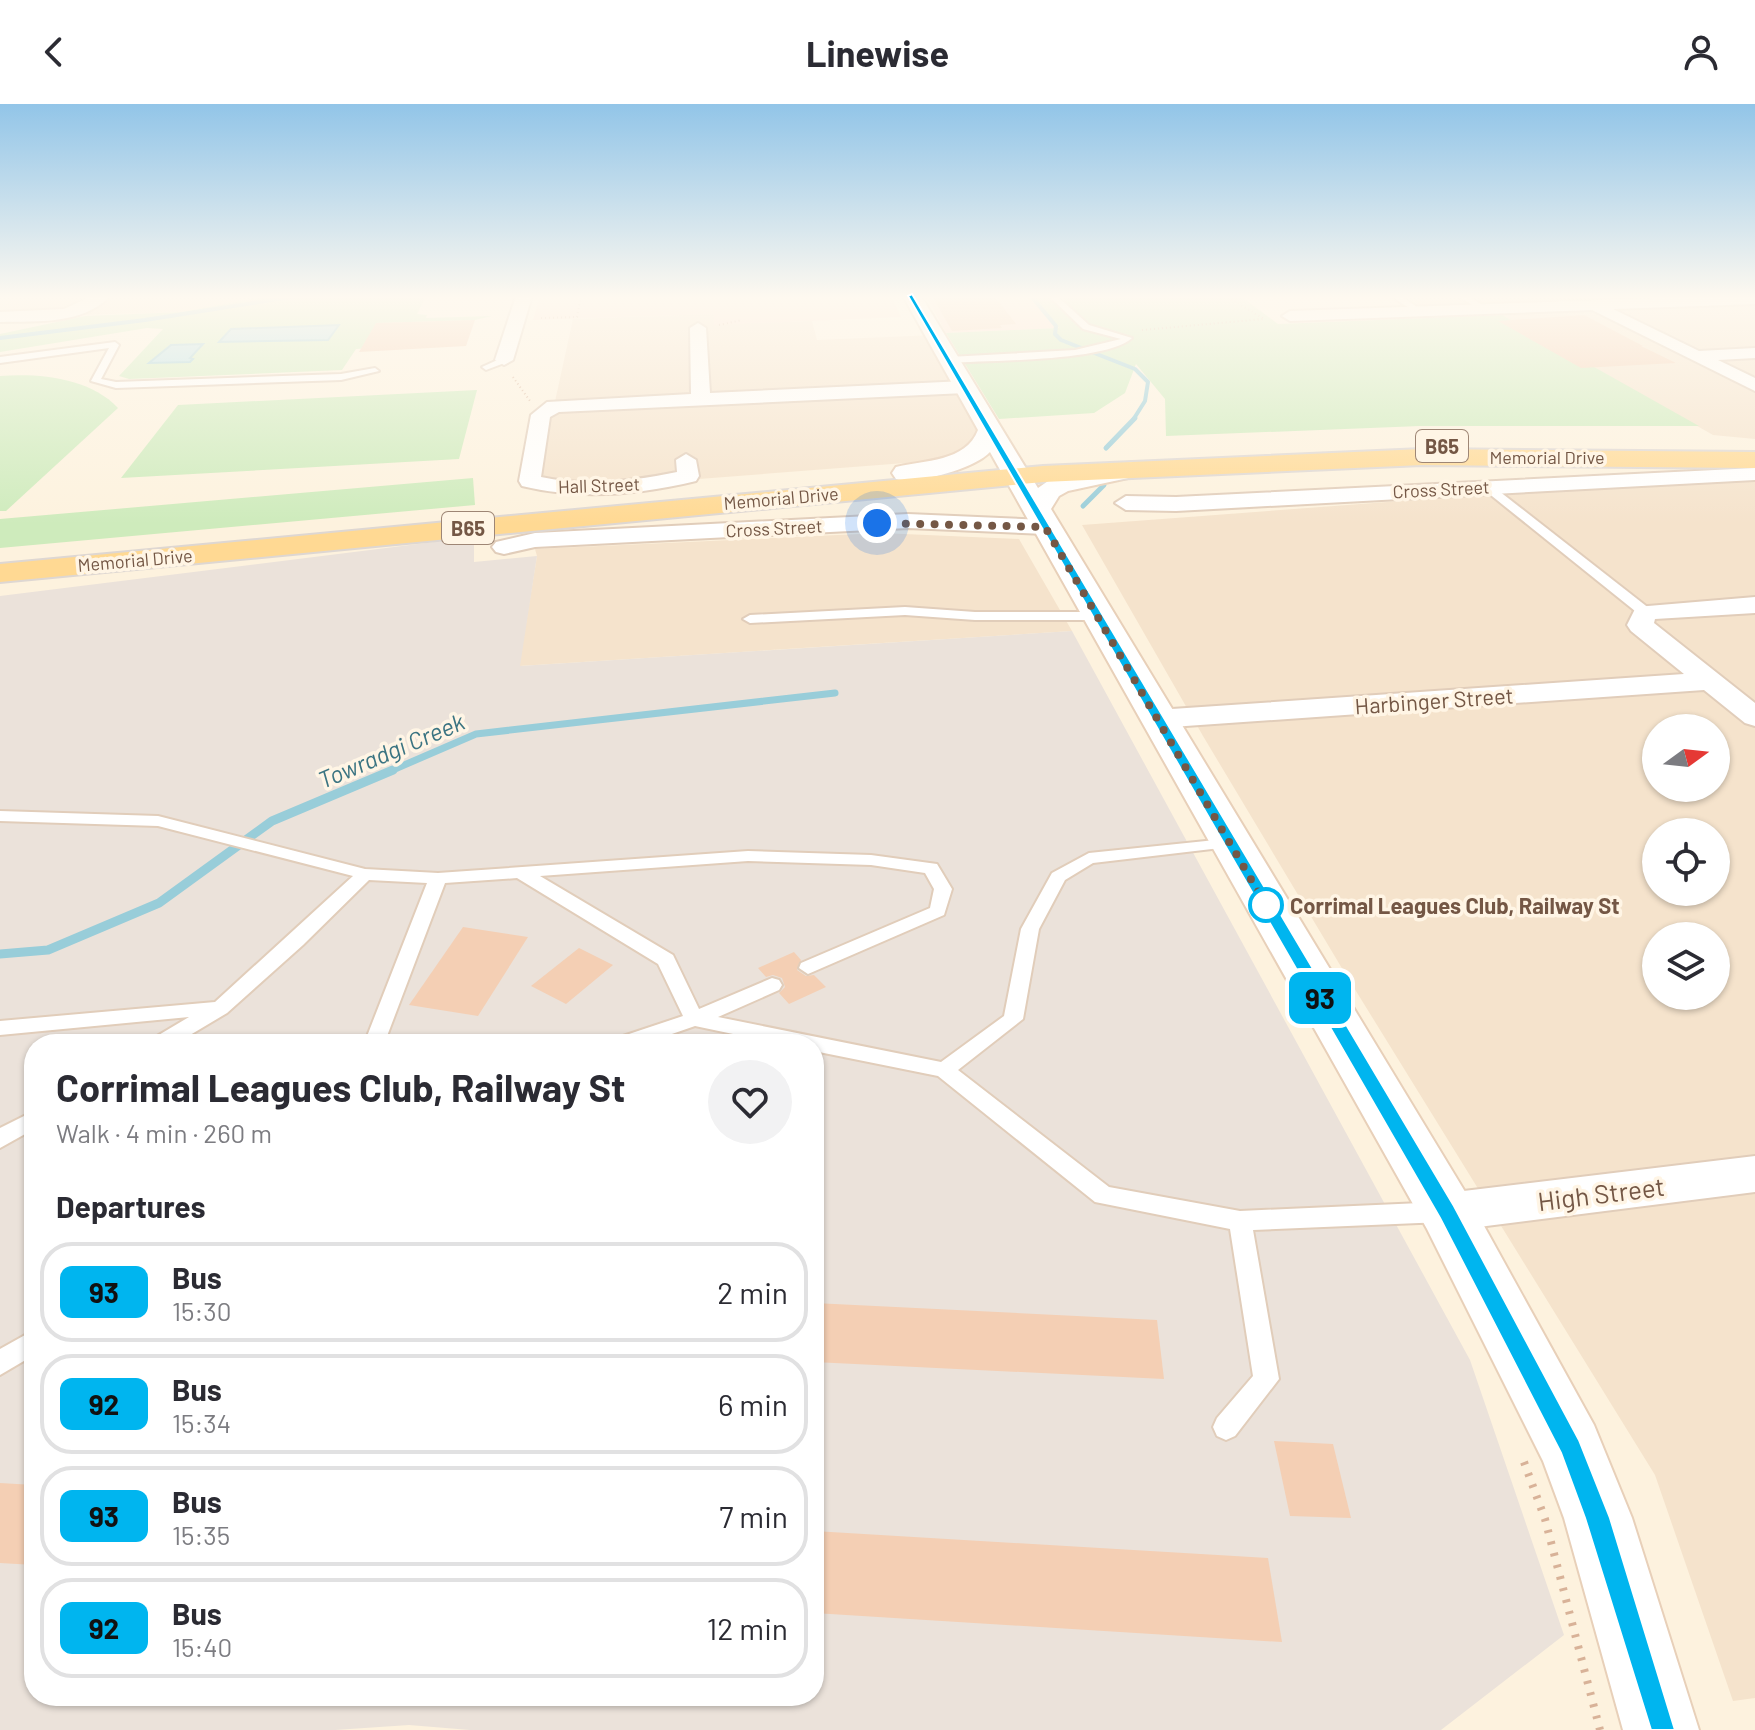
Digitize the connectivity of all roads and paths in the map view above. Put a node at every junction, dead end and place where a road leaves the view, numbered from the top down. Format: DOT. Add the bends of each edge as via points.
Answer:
graph roads {
  1 [pos="101,372"];
  2 [pos="370,372"];
  3 [pos="506,372"];
  4 [pos="700,372"];
  5 [pos="956,372"];
  6 [pos="1729,372"];
  7 [pos="1755,385"];
  8 [pos="965,387"];
  9 [pos="701,399"];
  10 [pos="553,407"];
  11 [pos="990,431"];
  12 [pos="1755,449"];
  13 [pos="686,460"];
  14 [pos="1755,460"];
  15 [pos="1163,466"];
  16 [pos="1012,470"];
  17 [pos="905,473"];
  18 [pos="1755,474"];
  19 [pos="1486,486"];
  20 [pos="1126,503"];
  21 [pos="1041,519"];
  22 [pos="504,547"];
  23 [pos="0,558"];
  24 [pos="0,573"];
  25 [pos="1755,605"];
  26 [pos="1645,612"];
  27 [pos="1097,616"];
  28 [pos="750,619"];
  29 [pos="1710,681"];
  30 [pos="1755,717"];
  31 [pos="1157,719"];
  32 [pos="0,816"];
  33 [pos="1229,842"];
  34 [pos="520,872"];
  35 [pos="365,874"];
  36 [pos="438,878"];
  37 [pos="808,968"];
  38 [pos="772,985"];
  39 [pos="220,1008"];
  40 [pos="694,1019"];
  41 [pos="0,1028"];
  42 [pos="176,1034"];
  43 [pos="378,1034"];
  44 [pos="650,1034"];
  45 [pos="768,1034"];
  46 [pos="824,1046"];
  47 [pos="944,1070"];
  48 [pos="24,1125"];
  49 [pos="0,1139"];
  50 [pos="1755,1174"];
  51 [pos="1447,1212"];
  52 [pos="1240,1221"];
  53 [pos="24,1347"];
  54 [pos="0,1363"];
  55 [pos="1226,1427"];
  56 [pos="1520,1452"];
  57 [pos="1600,1730"];
  58 [pos="1661,1730"];
  1 -- 2 [label="lane" via="96,381 116,385"];
  3 -- 10 [label="path" via="531,402"];
  4 -- 9 [label="street"];
  5 -- 8 [label="main road"];
  6 -- 7 [label="street"];
  8 -- 9 [label="street"];
  8 -- 11 [label="main road"];
  9 -- 10 [label="street"];
  10 -- 13 [label="street, Hall Street" via="541,415 530,481 553,488 660,482 688,476"];
  11 -- 16 [label="main road"];
  11 -- 17 [label="main road" via="987,444 967,457"];
  12 -- 16 [label="main road, Memorial Drive / B65" via="1404,446 1204,452"];
  14 -- 15 [label="main road, Memorial Drive / B65" via="1437,457"];
  15 -- 16 [label="main road, Memorial Drive / B65"];
  15 -- 21 [label="main road" via="1060,485 1049,491"];
  16 -- 17 [label="main road, Memorial Drive / B65"];
  16 -- 21 [label="main road"];
  16 -- 24 [label="main road, Memorial Drive / B65"];
  17 -- 23 [label="main road, Memorial Drive / B65"];
  18 -- 19 [label="street, Cross Street"];
  19 -- 20 [label="street, Cross Street"];
  19 -- 26 [label="lane"];
  21 -- 22 [label="street, Cross Street" via="535,540"];
  21 -- 27 [label="main road"];
  25 -- 26 [label="street"];
  26 -- 29 [label="street" via="1640,625"];
  27 -- 28 [label="lane" via="905,611"];
  27 -- 31 [label="main road"];
  29 -- 30 [label="street"];
  29 -- 31 [label="street, Harbinger Street"];
  31 -- 33 [label="main road"];
  32 -- 35 [label="lane" via="158,821"];
  33 -- 47 [label="lane" via="1089,858 1058,877 1030,929 1013,1019"];
  33 -- 51 [label="main road"];
  34 -- 36 [label="lane"];
  34 -- 37 [label="lane" via="748,856 871,860 931,868 943,889 938,911"];
  34 -- 40 [label="lane" via="666,960"];
  35 -- 36 [label="lane"];
  35 -- 39 [label="lane"];
  36 -- 43 [label="lane"];
  38 -- 40 [label="lane"];
  39 -- 41 [label="lane"];
  39 -- 42 [label="lane"];
  40 -- 44 [label="lane"];
  40 -- 45 [label="lane"];
  46 -- 47 [label="lane"];
  47 -- 52 [label="lane" via="1103,1195"];
  48 -- 49 [label="lane"];
  50 -- 51 [label="street, High Street"];
  51 -- 52 [label="lane"];
  51 -- 58 [label="main road" via="1571,1448 1598,1518"];
  52 -- 55 [label="lane" via="1266,1379"];
  53 -- 54 [label="lane"];
  56 -- 57 [label="path" via="1545,1519"];
}
